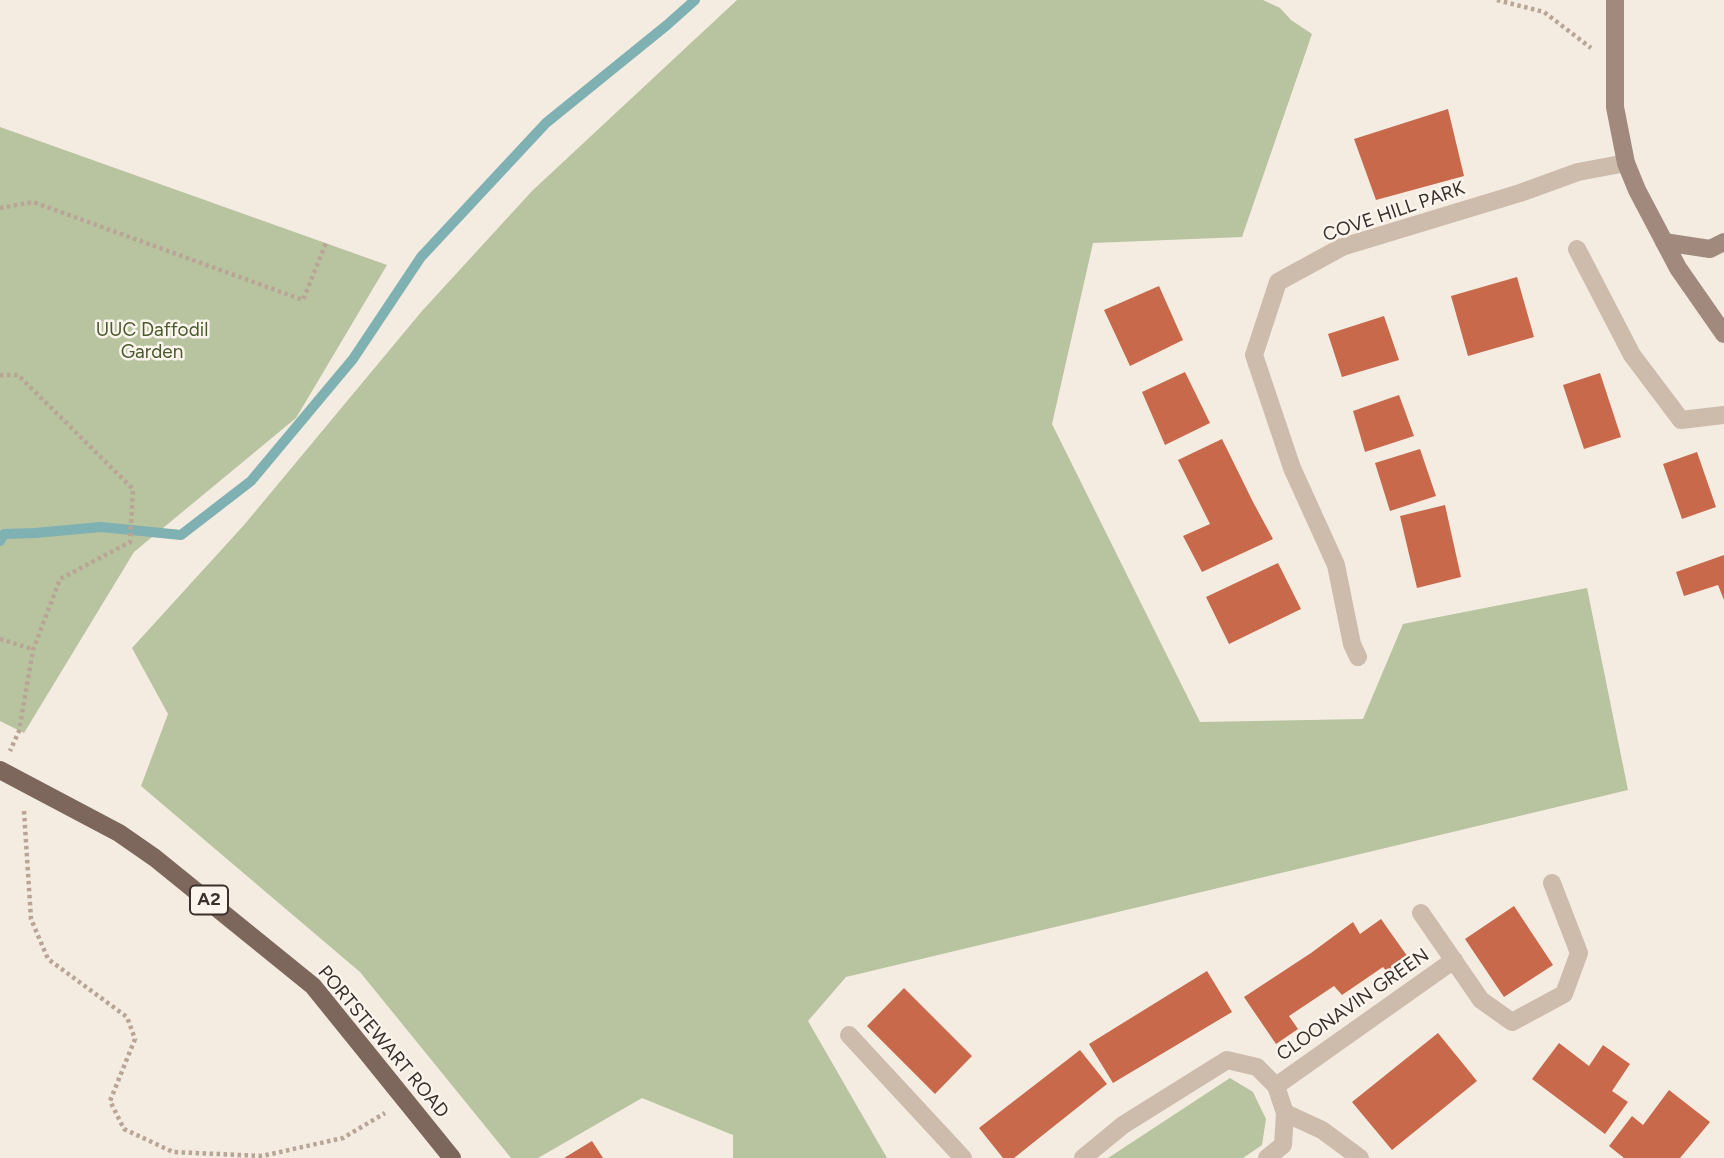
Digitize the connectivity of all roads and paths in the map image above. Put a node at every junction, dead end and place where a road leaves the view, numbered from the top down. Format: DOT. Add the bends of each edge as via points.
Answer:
graph roads {
  1 [pos="1497,0"];
  2 [pos="1615,0"];
  3 [pos="1616,66"];
  4 [pos="1626,163"];
  5 [pos="0,208"];
  6 [pos="1664,242"];
  7 [pos="1724,242"];
  8 [pos="326,243"];
  9 [pos="1577,249"];
  10 [pos="1724,334"];
  11 [pos="0,374"];
  12 [pos="1724,415"];
  13 [pos="0,639"];
  14 [pos="33,650"];
  15 [pos="1358,657"];
  16 [pos="0,770"];
  17 [pos="22,782"];
  18 [pos="1552,883"];
  19 [pos="1421,914"];
  20 [pos="1454,960"];
  21 [pos="849,1035"];
  22 [pos="1276,1086"];
  23 [pos="407,1100"];
  24 [pos="1285,1112"];
  25 [pos="452,1158"];
  26 [pos="963,1158"];
  27 [pos="1083,1158"];
  28 [pos="1267,1158"];
  29 [pos="1360,1158"];
  1 -- 3 [label="path" via="1544,12"];
  2 -- 3 [label="main road"];
  3 -- 4 [label="main road" via="1615,107"];
  4 -- 6 [label="main road"];
  4 -- 15 [label="street, COVE HILL PARK" via="1578,172 1342,247 1278,282 1254,355 1292,468 1336,565"];
  5 -- 8 [label="path" via="33,202 303,300"];
  6 -- 7 [label="main road" via="1710,248"];
  6 -- 10 [label="main road"];
  9 -- 12 [label="street" via="1632,355 1681,419"];
  11 -- 14 [label="path" via="18,375 133,489 130,542 60,579"];
  13 -- 14 [label="path"];
  14 -- 16 [label="path" via="19,731"];
  16 -- 17 [label="main road, PORTSTEWART ROAD / A2"];
  17 -- 23 [label="main road, PORTSTEWART ROAD / A2" via="119,833 263,944 313,986"];
  17 -- 23 [label="path" via="31,919 48,959 127,1017 135,1039 110,1101 124,1129 173,1152 262,1156 343,1138"];
  18 -- 20 [label="street, CLOONAVIN GREEN" via="1579,953 1564,994 1512,1022 1481,1000"];
  19 -- 20 [label="street, CLOONAVIN GREEN"];
  20 -- 22 [label="street, CLOONAVIN GREEN"];
  21 -- 26 [label="street"];
  22 -- 24 [label="street, CLOONAVIN GREEN"];
  22 -- 27 [label="street, CLOONAVIN GREEN" via="1256,1067 1227,1060 1123,1125"];
  23 -- 25 [label="main road, PORTSTEWART ROAD / A2"];
  24 -- 28 [label="street, CLOONAVIN GREEN" via="1283,1145"];
  24 -- 29 [label="street" via="1322,1130"];
}
